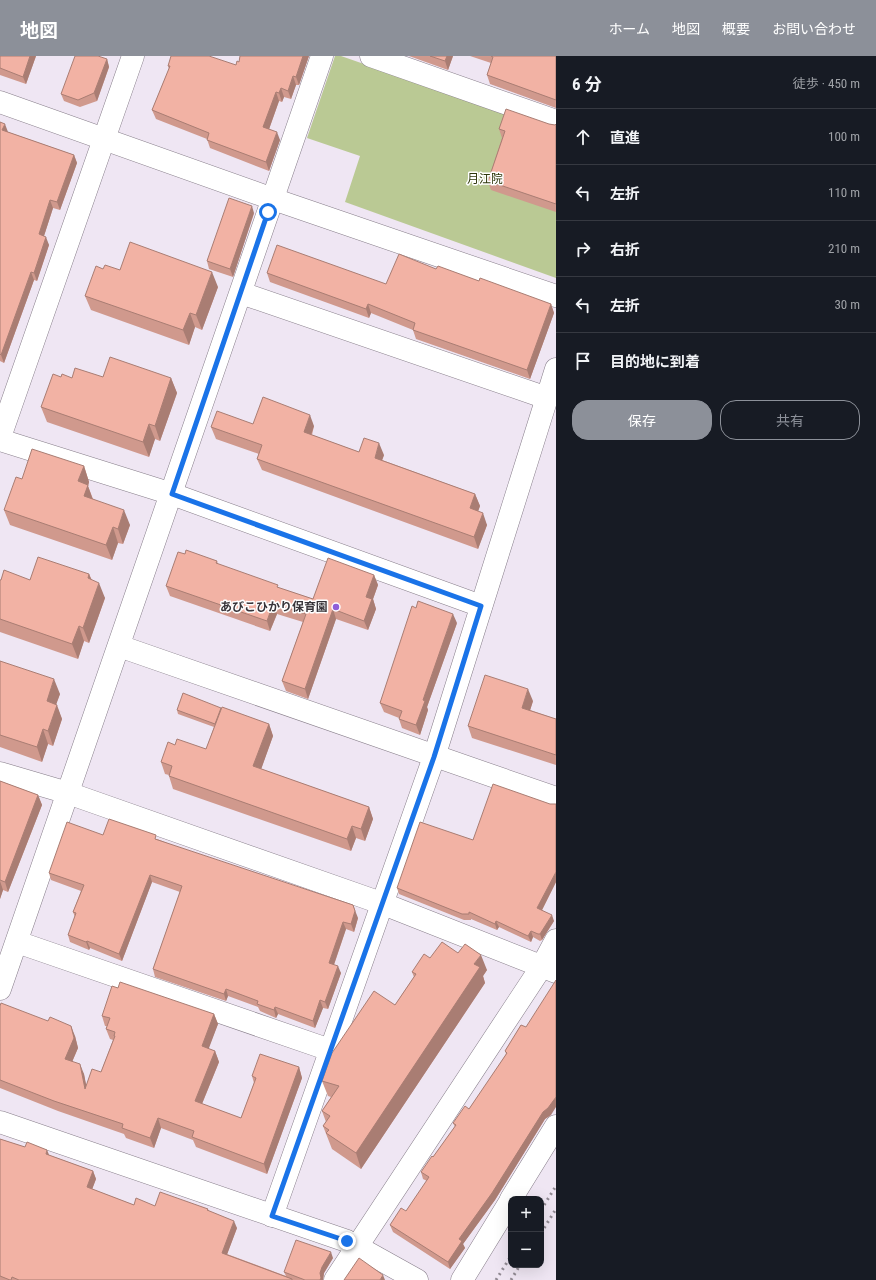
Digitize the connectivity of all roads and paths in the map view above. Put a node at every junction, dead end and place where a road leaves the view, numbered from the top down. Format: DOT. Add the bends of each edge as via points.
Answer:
graph roads {
  1 [pos="133,56"];
  2 [pos="322,56"];
  3 [pos="371,56"];
  4 [pos="0,102"];
  5 [pos="556,121"];
  6 [pos="104,140"];
  7 [pos="273,199"];
  8 [pos="241,293"];
  9 [pos="556,296"];
  10 [pos="556,369"];
  11 [pos="547,398"];
  12 [pos="0,438"];
  13 [pos="172,494"];
  14 [pos="481,606"];
  15 [pos="119,646"];
  16 [pos="434,757"];
  17 [pos="0,773"];
  18 [pos="68,793"];
  19 [pos="556,798"];
  20 [pos="381,903"];
  21 [pos="556,940"];
  22 [pos="17,942"];
  23 [pos="549,969"];
  24 [pos="0,989"];
  25 [pos="330,1050"];
  26 [pos="0,1122"];
  27 [pos="556,1126"];
  28 [pos="513,1196"];
  29 [pos="508,1204"];
  30 [pos="272,1216"];
  31 [pos="358,1246"];
  32 [pos="335,1280"];
  33 [pos="417,1280"];
  34 [pos="462,1280"];
  1 -- 6 [label="street"];
  2 -- 7 [label="street"];
  3 -- 5 [label="street"];
  4 -- 6 [label="street"];
  6 -- 7 [label="street"];
  6 -- 12 [label="street"];
  7 -- 8 [label="street"];
  7 -- 9 [label="street"];
  8 -- 11 [label="street"];
  8 -- 13 [label="street"];
  10 -- 11 [label="street"];
  11 -- 14 [label="street"];
  12 -- 13 [label="street"];
  13 -- 14 [label="street"];
  13 -- 15 [label="street"];
  14 -- 16 [label="street"];
  15 -- 16 [label="street"];
  15 -- 18 [label="street"];
  16 -- 19 [label="street"];
  16 -- 20 [label="street"];
  17 -- 18 [label="street"];
  18 -- 20 [label="street"];
  18 -- 22 [label="street"];
  20 -- 23 [label="street"];
  20 -- 25 [label="street"];
  21 -- 23 [label="street"];
  22 -- 24 [label="street"];
  22 -- 25 [label="street"];
  23 -- 31 [label="street"];
  25 -- 30 [label="street"];
  26 -- 30 [label="street"];
  27 -- 28 [label="street"];
  29 -- 34 [label="street"];
  30 -- 31 [label="street"];
  31 -- 32 [label="street"];
  31 -- 33 [label="street"];
}
